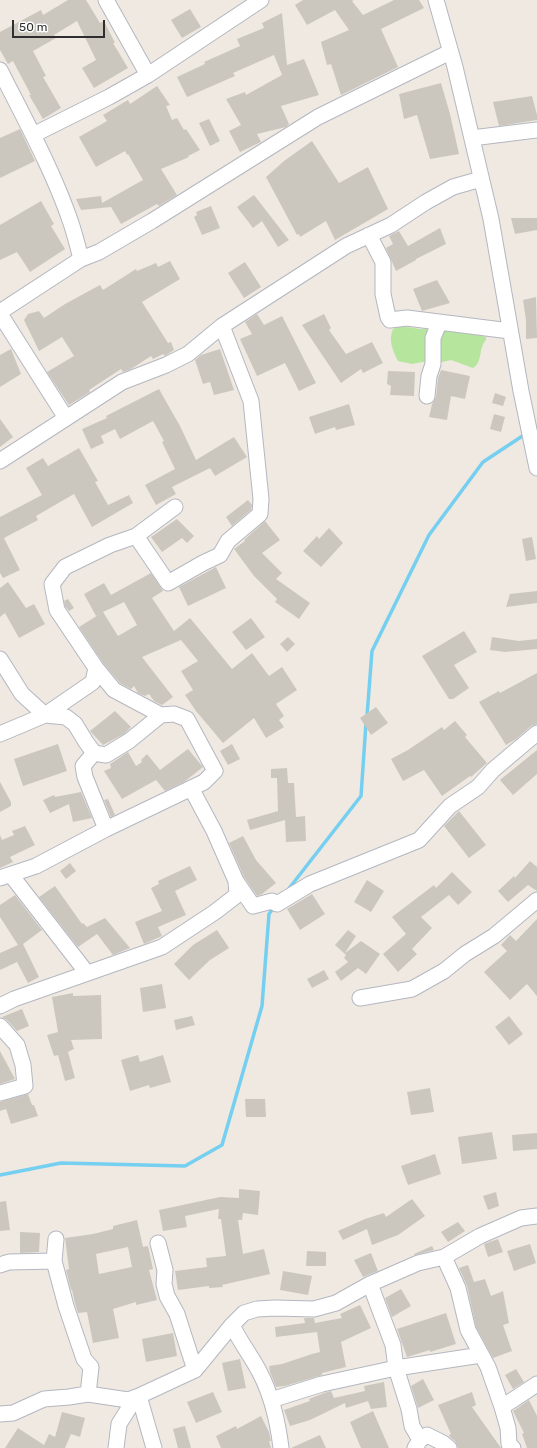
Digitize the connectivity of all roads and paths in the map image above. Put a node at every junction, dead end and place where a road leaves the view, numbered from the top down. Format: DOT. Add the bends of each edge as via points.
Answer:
graph roads {
  1 [pos="106,0"];
  2 [pos="261,0"];
  3 [pos="436,0"];
  4 [pos="450,52"];
  5 [pos="0,70"];
  6 [pos="148,74"];
  7 [pos="537,130"];
  8 [pos="33,135"];
  9 [pos="472,138"];
  10 [pos="481,179"];
  11 [pos="369,235"];
  12 [pos="81,259"];
  13 [pos="0,313"];
  14 [pos="437,322"];
  15 [pos="222,326"];
  16 [pos="510,331"];
  17 [pos="427,396"];
  18 [pos="66,418"];
  19 [pos="0,461"];
  20 [pos="537,468"];
  21 [pos="175,507"];
  22 [pos="136,536"];
  23 [pos="0,660"];
  24 [pos="96,668"];
  25 [pos="45,714"];
  26 [pos="161,715"];
  27 [pos="537,733"];
  28 [pos="0,734"];
  29 [pos="94,753"];
  30 [pos="191,788"];
  31 [pos="106,829"];
  32 [pos="5,876"];
  33 [pos="236,881"];
  34 [pos="537,900"];
  35 [pos="87,973"];
  36 [pos="360,998"];
  37 [pos="0,1006"];
  38 [pos="0,1026"];
  39 [pos="0,1093"];
  40 [pos="537,1216"];
  41 [pos="56,1239"];
  42 [pos="158,1243"];
  43 [pos="444,1257"];
  44 [pos="54,1261"];
  45 [pos="0,1265"];
  46 [pos="370,1284"];
  47 [pos="232,1325"];
  48 [pos="481,1355"];
  49 [pos="396,1368"];
  50 [pos="195,1370"];
  51 [pos="537,1384"];
  52 [pos="88,1394"];
  53 [pos="133,1398"];
  54 [pos="271,1400"];
  55 [pos="502,1407"];
  56 [pos="0,1414"];
  57 [pos="418,1444"];
  58 [pos="116,1448"];
  59 [pos="154,1448"];
  60 [pos="281,1448"];
  61 [pos="449,1448"];
  62 [pos="513,1448"];
  1 -- 6 [label="street"];
  2 -- 6 [label="street"];
  3 -- 4 [label="street"];
  4 -- 9 [label="street"];
  4 -- 12 [label="street" via="318,117 152,221 99,252"];
  5 -- 8 [label="street"];
  6 -- 8 [label="street"];
  7 -- 9 [label="street"];
  8 -- 12 [label="street" via="71,223"];
  9 -- 10 [label="street"];
  10 -- 11 [label="street" via="453,187 391,225"];
  10 -- 16 [label="street" via="491,219"];
  11 -- 14 [label="street" via="383,262 383,294 390,320 407,318"];
  11 -- 15 [label="street" via="346,246"];
  12 -- 13 [label="street"];
  13 -- 18 [label="street"];
  14 -- 16 [label="street"];
  14 -- 17 [label="street"];
  15 -- 18 [label="street" via="188,354 122,382"];
  15 -- 22 [label="street" via="251,401 261,499 260,514 228,541 220,555 168,583"];
  16 -- 20 [label="street"];
  18 -- 19 [label="street"];
  21 -- 22 [label="street"];
  22 -- 24 [label="street" via="110,544 65,567 52,584 57,610"];
  23 -- 25 [label="street" via="22,694"];
  24 -- 25 [label="street" via="93,682"];
  24 -- 26 [label="street" via="114,690"];
  25 -- 28 [label="street"];
  25 -- 29 [label="street" via="66,717 75,724"];
  26 -- 29 [label="street" via="129,741 106,755"];
  26 -- 30 [label="street" via="174,714 187,719 215,770 204,782"];
  27 -- 33 [label="street" via="493,770 478,787 450,806 419,840 310,884 278,904 272,901 253,906"];
  29 -- 31 [label="street" via="84,766 84,771"];
  30 -- 31 [label="street"];
  30 -- 33 [label="street"];
  31 -- 32 [label="street" via="36,866"];
  32 -- 35 [label="street"];
  33 -- 35 [label="street" via="237,895 162,947"];
  34 -- 36 [label="street" via="494,936 465,954 444,972 412,989"];
  35 -- 37 [label="street" via="14,998"];
  38 -- 39 [label="street" via="16,1044 26,1086"];
  40 -- 43 [label="street" via="521,1218 500,1227"];
  41 -- 44 [label="street"];
  42 -- 50 [label="street" via="165,1270 164,1284 167,1296 177,1314"];
  43 -- 46 [label="street" via="418,1263"];
  43 -- 48 [label="street" via="458,1288 468,1330"];
  44 -- 45 [label="street" via="9,1262"];
  44 -- 52 [label="street" via="84,1358 91,1367"];
  46 -- 47 [label="street" via="336,1303 314,1309 257,1309 244,1313"];
  46 -- 49 [label="street" via="393,1345"];
  47 -- 50 [label="street"];
  47 -- 54 [label="street" via="261,1374"];
  48 -- 49 [label="street"];
  48 -- 55 [label="street"];
  49 -- 54 [label="street" via="322,1384"];
  49 -- 57 [label="street"];
  50 -- 53 [label="street"];
  51 -- 55 [label="street"];
  52 -- 53 [label="street"];
  52 -- 56 [label="street" via="44,1399 13,1413"];
  53 -- 58 [label="street" via="119,1424"];
  53 -- 59 [label="street"];
  54 -- 60 [label="street"];
  55 -- 62 [label="street" via="509,1444"];
  57 -- 61 [label="street" via="427,1435"];
}
